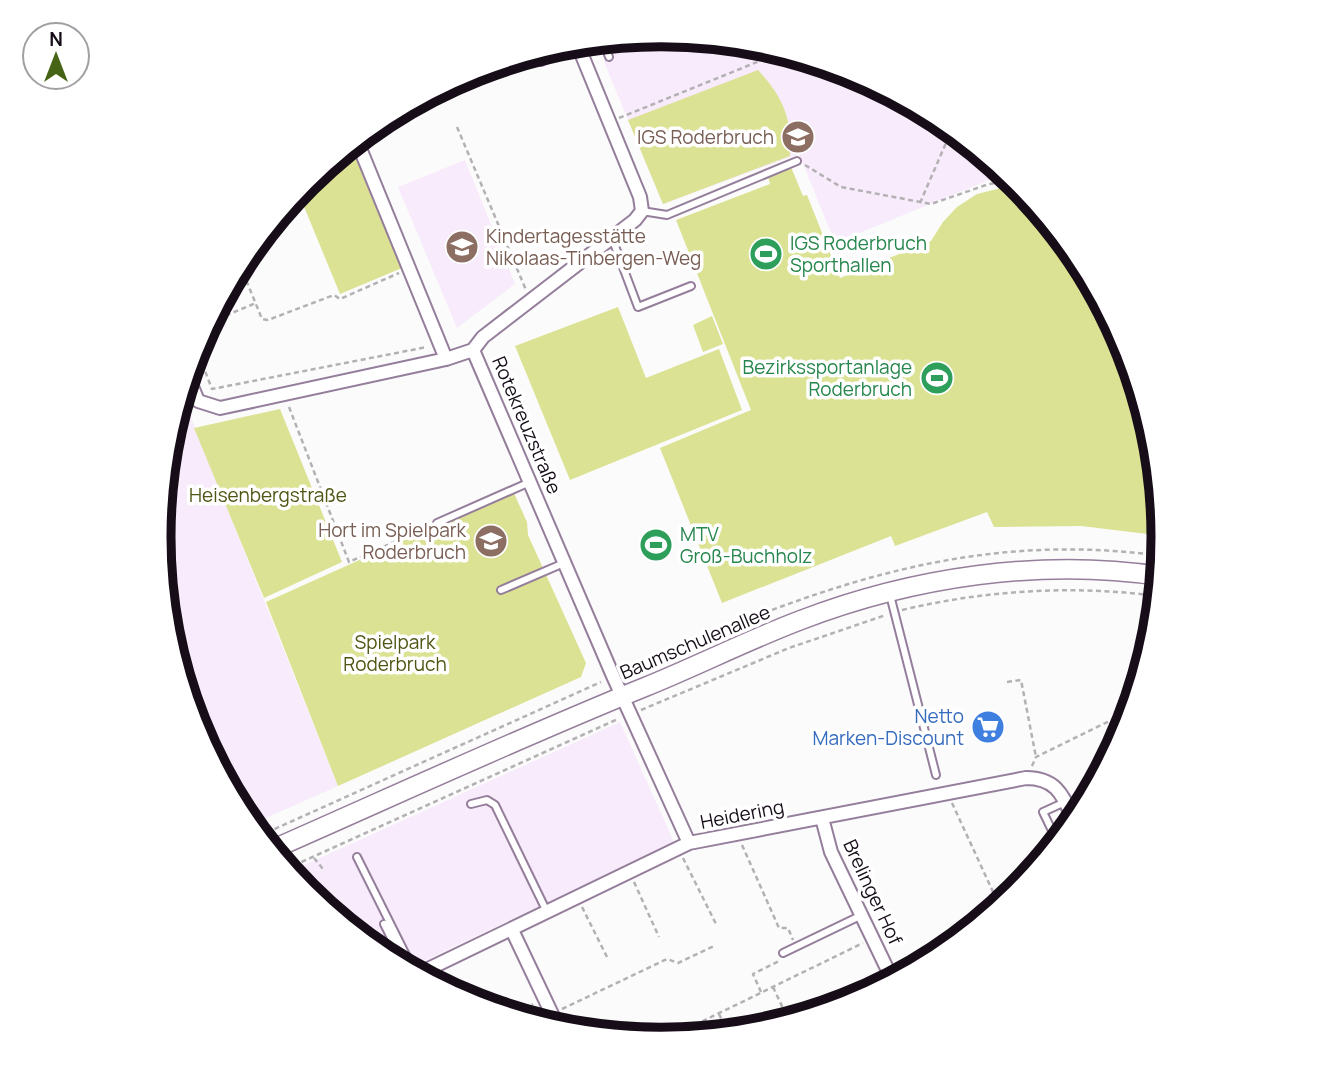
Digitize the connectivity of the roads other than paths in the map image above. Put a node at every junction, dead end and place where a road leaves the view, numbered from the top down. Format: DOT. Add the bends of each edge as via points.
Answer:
graph roads {
  1 [pos="606,50"];
  2 [pos="582,54"];
  3 [pos="609,57"];
  4 [pos="361,151"];
  5 [pos="797,160"];
  6 [pos="642,211"];
  7 [pos="612,239"];
  8 [pos="691,286"];
  9 [pos="473,349"];
  10 [pos="446,359"];
  11 [pos="194,391"];
  12 [pos="530,482"];
  13 [pos="437,523"];
  14 [pos="565,563"];
  15 [pos="1150,575"];
  16 [pos="501,590"];
  17 [pos="890,593"];
  18 [pos="623,696"];
  19 [pos="936,775"];
  20 [pos="1065,802"];
  21 [pos="471,804"];
  22 [pos="1069,810"];
  23 [pos="822,818"];
  24 [pos="1053,832"];
  25 [pos="281,846"];
  26 [pos="684,846"];
  27 [pos="357,857"];
  28 [pos="547,912"];
  29 [pos="862,915"];
  30 [pos="384,923"];
  31 [pos="512,930"];
  32 [pos="397,950"];
  33 [pos="783,953"];
  34 [pos="407,956"];
  35 [pos="427,968"];
  36 [pos="889,972"];
  37 [pos="551,1015"];
  1 -- 3 [label="lane"];
  2 -- 6 [label="street"];
  4 -- 10 [label="street"];
  5 -- 6 [label="lane" via="667,215"];
  6 -- 7 [label="street, Rotekreuzstraße"];
  7 -- 8 [label="lane" via="638,307"];
  7 -- 9 [label="street, Rotekreuzstraße"];
  9 -- 10 [label="street"];
  9 -- 12 [label="street, Rotekreuzstraße"];
  10 -- 11 [label="street" via="220,408 198,401"];
  12 -- 13 [label="lane"];
  12 -- 14 [label="street, Rotekreuzstraße"];
  14 -- 16 [label="lane"];
  14 -- 18 [label="street, Rotekreuzstraße"];
  15 -- 17 [label="main road, Baumschulenallee" via="1022,571 967,576"];
  17 -- 18 [label="main road, Baumschulenallee" via="801,620"];
  17 -- 19 [label="lane"];
  18 -- 25 [label="main road, Baumschulenallee"];
  18 -- 26 [label="street, Rotekreuzstraße"];
  20 -- 22 [label="street"];
  20 -- 23 [label="street, Heidering" via="1048,781 1026,778"];
  20 -- 24 [label="lane" via="1044,813"];
  21 -- 28 [label="lane" via="487,800 495,805"];
  23 -- 26 [label="street, Heidering"];
  23 -- 29 [label="street, Brelinger Hof" via="831,852"];
  26 -- 28 [label="street, Heidering"];
  27 -- 34 [label="lane"];
  28 -- 31 [label="street, Heidering"];
  29 -- 33 [label="lane"];
  29 -- 36 [label="street, Brelinger Hof"];
  30 -- 32 [label="lane"];
  31 -- 35 [label="street, Heidering"];
  31 -- 37 [label="street"];
}
